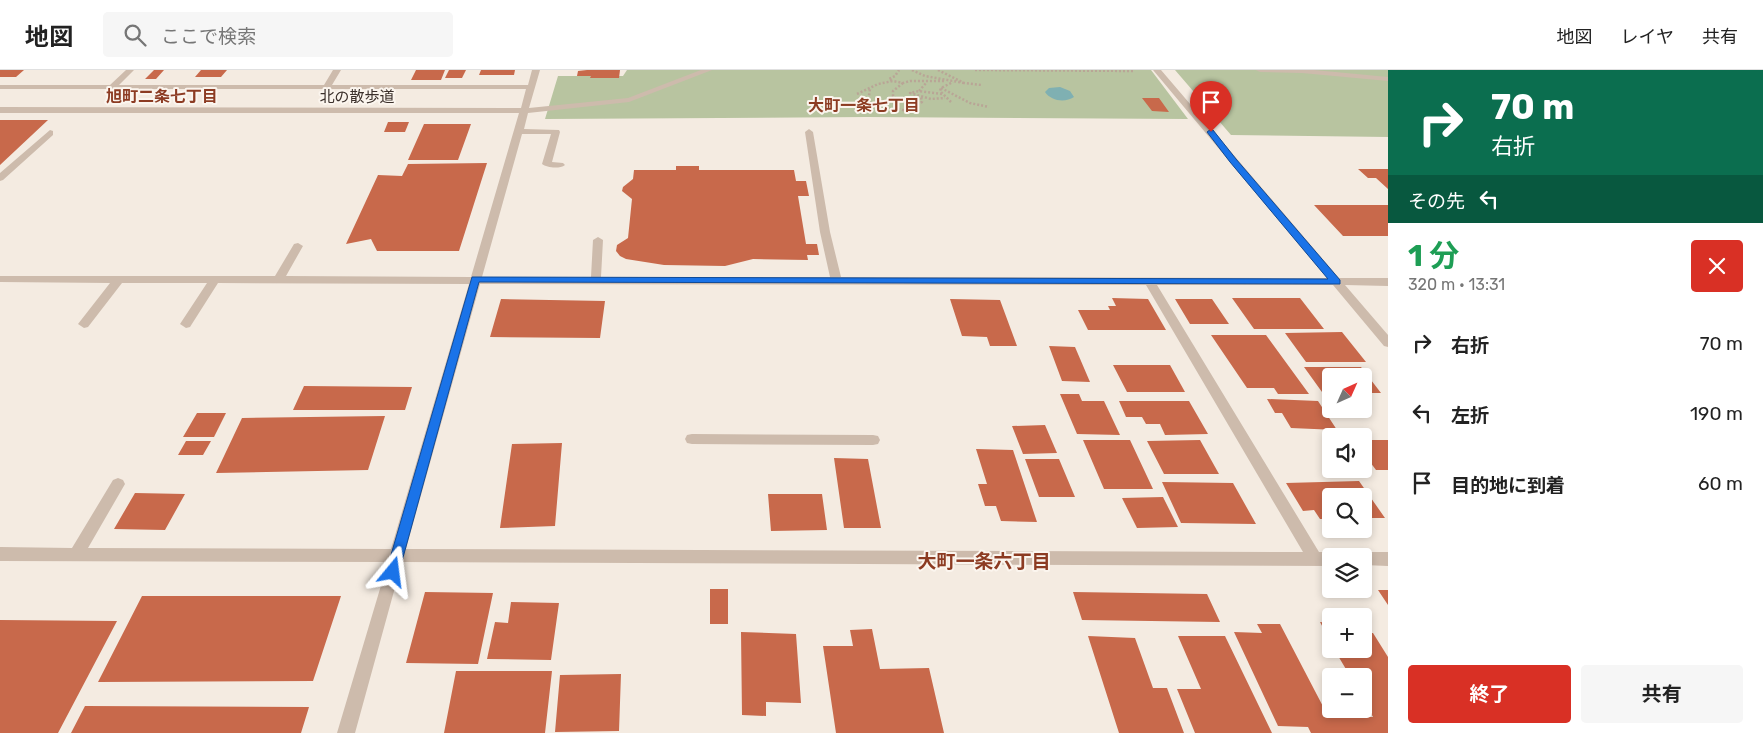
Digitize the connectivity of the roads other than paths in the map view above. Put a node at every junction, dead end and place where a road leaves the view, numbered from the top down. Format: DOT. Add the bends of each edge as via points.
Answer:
graph roads {
  1 [pos="130,70"];
  2 [pos="338,70"];
  3 [pos="536,70"];
  4 [pos="708,70"];
  5 [pos="1260,70"];
  6 [pos="1158,71"];
  7 [pos="1388,79"];
  8 [pos="0,87"];
  9 [pos="326,87"];
  10 [pos="111,88"];
  11 [pos="531,88"];
  12 [pos="0,110"];
  13 [pos="523,111"];
  14 [pos="518,131"];
  15 [pos="809,132"];
  16 [pos="50,133"];
  17 [pos="560,165"];
  18 [pos="0,178"];
  19 [pos="598,240"];
  20 [pos="298,246"];
  21 [pos="0,279"];
  22 [pos="118,279"];
  23 [pos="215,279"];
  24 [pos="279,279"];
  25 [pos="475,279"];
  26 [pos="596,279"];
  27 [pos="836,280"];
  28 [pos="1149,281"];
  29 [pos="1336,282"];
  30 [pos="1388,282"];
  31 [pos="84,324"];
  32 [pos="186,324"];
  33 [pos="1388,343"];
  34 [pos="692,439"];
  35 [pos="873,440"];
  36 [pos="118,484"];
  37 [pos="0,554"];
  38 [pos="76,554"];
  39 [pos="398,555"];
  40 [pos="1314,558"];
  41 [pos="1322,558"];
  42 [pos="1372,559"];
  43 [pos="1388,559"];
  44 [pos="346,733"];
  1 -- 10 [label="street"];
  2 -- 9 [label="street"];
  3 -- 11 [label="street"];
  4 -- 13 [label="street, 北の散歩道" via="629,100"];
  5 -- 7 [label="street"];
  6 -- 29 [label="street"];
  8 -- 10 [label="street"];
  9 -- 10 [label="street"];
  9 -- 11 [label="street"];
  11 -- 13 [label="street"];
  12 -- 13 [label="street, 北の散歩道"];
  13 -- 14 [label="street"];
  14 -- 17 [label="street" via="556,132 547,164"];
  14 -- 25 [label="street"];
  15 -- 27 [label="street"];
  16 -- 18 [label="street"];
  19 -- 26 [label="street"];
  20 -- 24 [label="street"];
  21 -- 22 [label="street"];
  22 -- 23 [label="street"];
  22 -- 31 [label="street"];
  23 -- 24 [label="street"];
  23 -- 32 [label="street"];
  24 -- 25 [label="street"];
  25 -- 26 [label="street"];
  25 -- 39 [label="street"];
  26 -- 27 [label="street"];
  27 -- 28 [label="street"];
  28 -- 29 [label="street"];
  28 -- 40 [label="street"];
  29 -- 30 [label="street"];
  29 -- 33 [label="street"];
  34 -- 35 [label="street"];
  36 -- 38 [label="street"];
  37 -- 38 [label="street"];
  38 -- 39 [label="street"];
  39 -- 40 [label="street"];
  39 -- 44 [label="street"];
  40 -- 41 [label="street"];
  42 -- 43 [label="street"];
}
